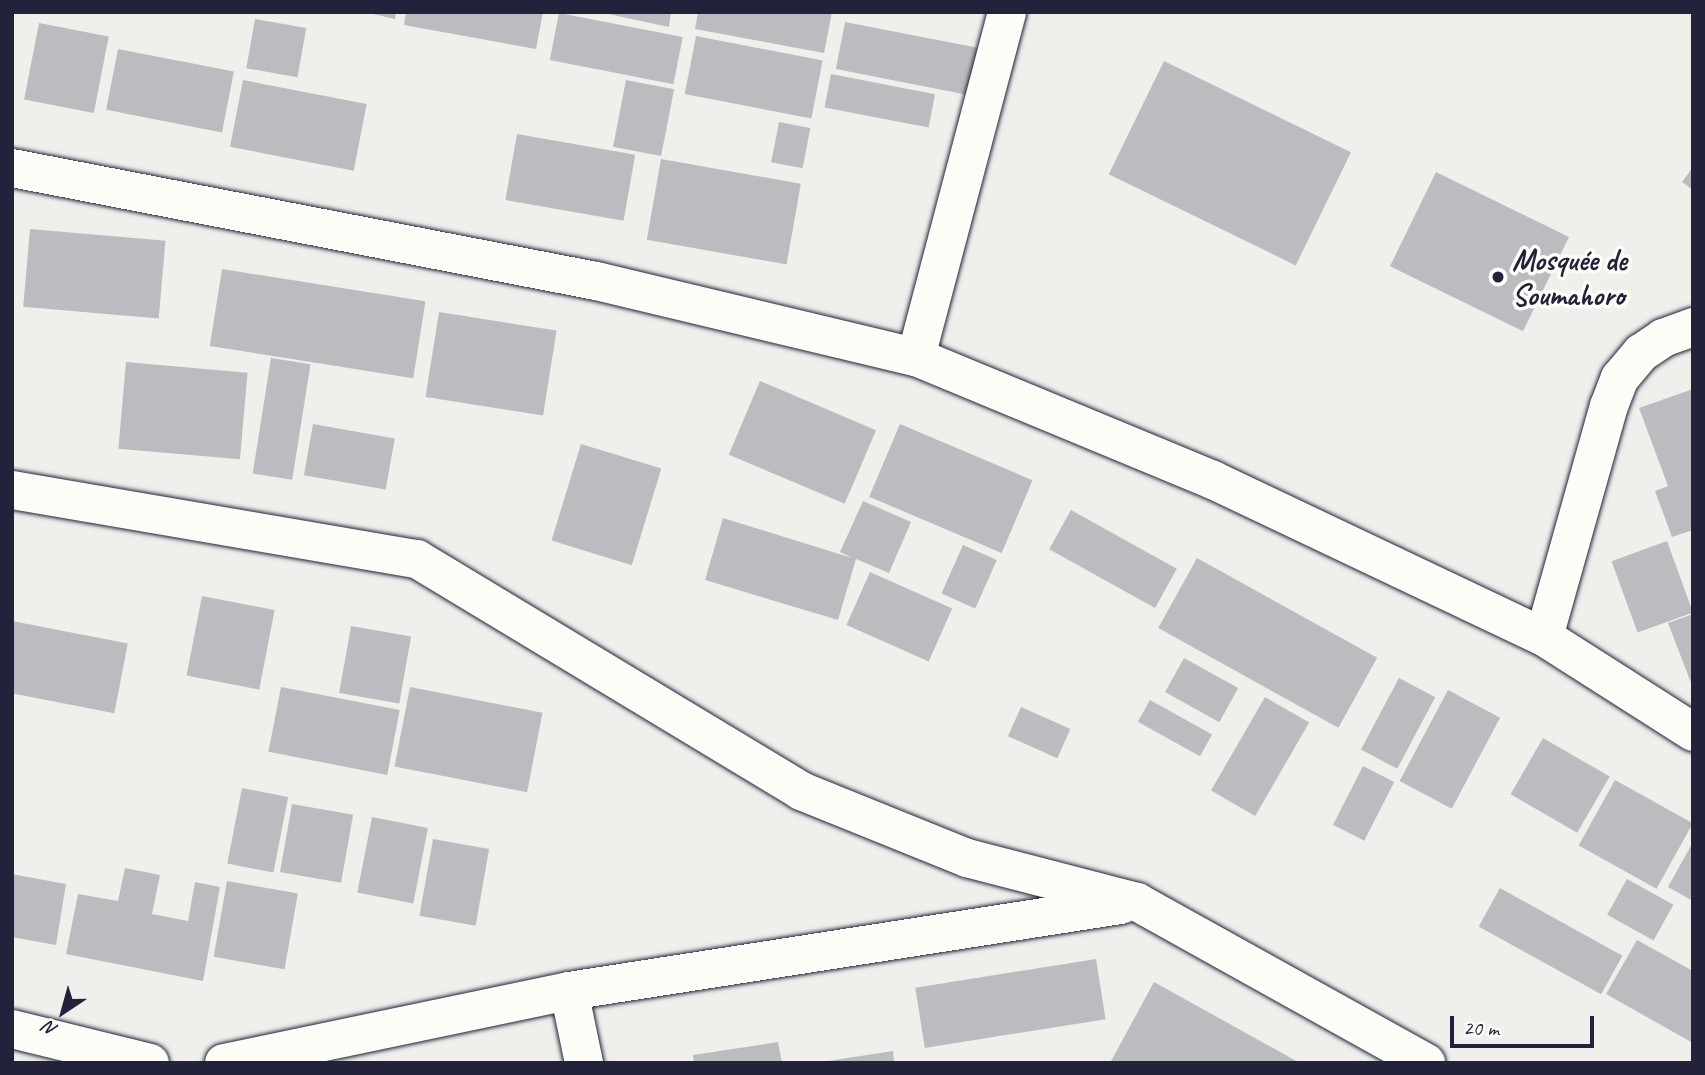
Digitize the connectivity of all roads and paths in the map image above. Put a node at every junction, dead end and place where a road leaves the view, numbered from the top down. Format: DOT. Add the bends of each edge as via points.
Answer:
graph roads {
  1 [pos="1007,12"];
  2 [pos="12,168"];
  3 [pos="1693,327"];
  4 [pos="916,357"];
  5 [pos="12,490"];
  6 [pos="1544,637"];
  7 [pos="1693,732"];
  8 [pos="1137,902"];
  9 [pos="569,991"];
  10 [pos="12,1029"];
  11 [pos="150,1063"];
  12 [pos="224,1063"];
  13 [pos="584,1063"];
  14 [pos="1426,1063"];
  1 -- 4 [label="street"];
  2 -- 4 [label="street" via="596,281"];
  3 -- 6 [label="street" via="1663,338 1641,353 1620,379"];
  4 -- 6 [label="street" via="1213,480"];
  5 -- 8 [label="street" via="417,559 801,791 967,858"];
  6 -- 7 [label="street"];
  8 -- 9 [label="street"];
  8 -- 14 [label="street"];
  9 -- 12 [label="street"];
  9 -- 13 [label="street"];
  10 -- 11 [label="street"];
}
